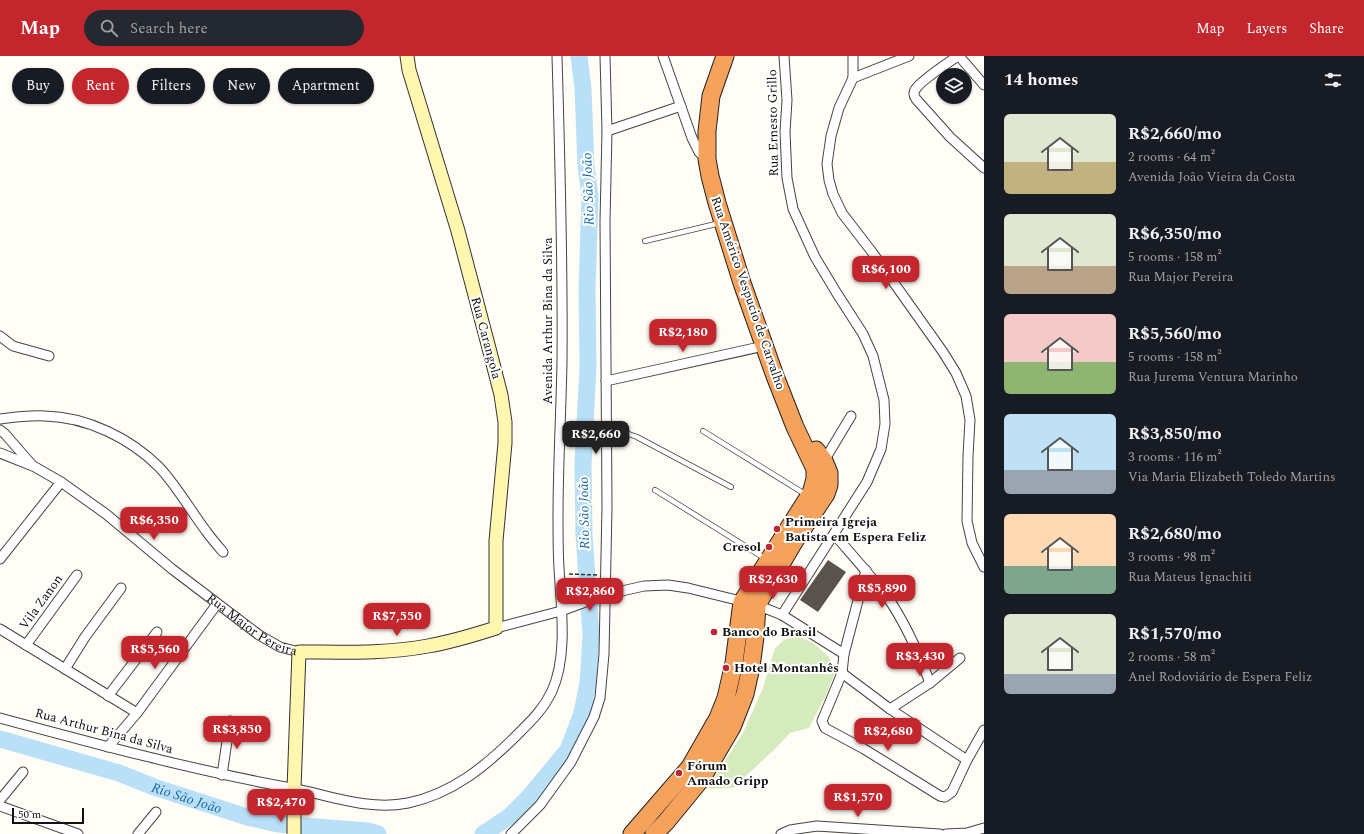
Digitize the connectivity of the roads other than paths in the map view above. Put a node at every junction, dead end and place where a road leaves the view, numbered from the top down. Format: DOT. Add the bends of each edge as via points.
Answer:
graph roads {
  1 [pos="407,56"];
  2 [pos="556,56"];
  3 [pos="605,56"];
  4 [pos="663,56"];
  5 [pos="725,56"];
  6 [pos="784,56"];
  7 [pos="853,56"];
  8 [pos="909,56"];
  9 [pos="958,56"];
  10 [pos="853,78"];
  11 [pos="984,85"];
  12 [pos="681,106"];
  13 [pos="607,131"];
  14 [pos="707,158"];
  15 [pos="984,168"];
  16 [pos="723,223"];
  17 [pos="645,241"];
  18 [pos="0,336"];
  19 [pos="764,346"];
  20 [pos="49,356"];
  21 [pos="606,381"];
  22 [pos="851,416"];
  23 [pos="0,419"];
  24 [pos="606,426"];
  25 [pos="795,426"];
  26 [pos="0,430"];
  27 [pos="703,431"];
  28 [pos="0,454"];
  29 [pos="824,461"];
  30 [pos="34,467"];
  31 [pos="62,482"];
  32 [pos="731,487"];
  33 [pos="655,490"];
  34 [pos="808,496"];
  35 [pos="834,534"];
  36 [pos="223,552"];
  37 [pos="0,559"];
  38 [pos="768,560"];
  39 [pos="984,567"];
  40 [pos="866,570"];
  41 [pos="77,575"];
  42 [pos="121,588"];
  43 [pos="602,596"];
  44 [pos="749,603"];
  45 [pos="217,604"];
  46 [pos="561,611"];
  47 [pos="782,615"];
  48 [pos="496,628"];
  49 [pos="0,629"];
  50 [pos="157,632"];
  51 [pos="26,645"];
  52 [pos="298,652"];
  53 [pos="844,654"];
  54 [pos="960,658"];
  55 [pos="65,669"];
  56 [pos="842,673"];
  57 [pos="930,683"];
  58 [pos="108,696"];
  59 [pos="890,709"];
  60 [pos="137,713"];
  61 [pos="0,718"];
  62 [pos="230,721"];
  63 [pos="984,730"];
  64 [pos="108,747"];
  65 [pos="967,760"];
  66 [pos="23,772"];
  67 [pos="222,775"];
  68 [pos="294,789"];
  69 [pos="0,800"];
  70 [pos="0,806"];
  71 [pos="156,812"];
  72 [pos="984,828"];
  73 [pos="78,834"];
  74 [pos="138,834"];
  75 [pos="294,834"];
  76 [pos="511,834"];
  77 [pos="632,834"];
  78 [pos="654,834"];
  79 [pos="781,834"];
  80 [pos="940,834"];
  81 [pos="946,834"];
  1 -- 48 [label="street, Rua Carangola" via="458,231 501,395 505,443 496,541"];
  2 -- 46 [label="street, Avenida Arthur Bina da Silva" via="562,268 558,556"];
  3 -- 13 [label="street"];
  4 -- 12 [label="street"];
  5 -- 14 [label="highway, Rua Américo Vespucio de Carvalho" via="711,96"];
  6 -- 35 [label="street, Rua Ernesto Grillo" via="787,178 793,209 815,257 863,334 873,356 884,400 885,424 881,449 867,482"];
  7 -- 10 [label="street"];
  8 -- 10 [label="street"];
  9 -- 11 [label="street"];
  9 -- 15 [label="street" via="920,84 914,90 914,94 950,137"];
  10 -- 39 [label="street" via="839,108 831,136 827,164 829,180 842,212 943,352 966,396 970,420 967,521 972,543"];
  12 -- 13 [label="street"];
  12 -- 14 [label="street" via="694,144"];
  13 -- 21 [label="street"];
  14 -- 16 [label="highway, Rua Américo Vespucio de Carvalho"];
  16 -- 17 [label="lane"];
  16 -- 19 [label="highway, Rua Américo Vespucio de Carvalho"];
  18 -- 20 [label="street" via="13,346"];
  19 -- 21 [label="street"];
  19 -- 25 [label="highway, Rua Américo Vespucio de Carvalho"];
  21 -- 24 [label="street"];
  22 -- 29 [label="street"];
  23 -- 36 [label="street" via="18,416 64,418 110,433 133,445 159,468"];
  24 -- 32 [label="lane" via="637,437"];
  24 -- 43 [label="street" via="607,508"];
  25 -- 29 [label="highway"];
  25 -- 34 [label="highway, Rua Américo Vespucio de Carvalho" via="815,469 814,484"];
  26 -- 30 [label="street"];
  27 -- 34 [label="lane"];
  28 -- 30 [label="street, Rua Major Pereira"];
  29 -- 44 [label="highway" via="829,472 830,485 826,494 774,574"];
  30 -- 31 [label="street, Rua Major Pereira"];
  31 -- 37 [label="street"];
  31 -- 45 [label="street, Rua Major Pereira" via="106,514"];
  33 -- 38 [label="lane"];
  34 -- 38 [label="highway, Rua Américo Vespucio de Carvalho"];
  35 -- 40 [label="street"];
  35 -- 47 [label="street, Rua Ernesto Grillo"];
  38 -- 44 [label="highway, Rua Américo Vespucio de Carvalho"];
  40 -- 53 [label="street"];
  40 -- 57 [label="street" via="910,635"];
  41 -- 51 [label="street, Vila Zanon"];
  42 -- 55 [label="street"];
  43 -- 44 [label="street, Rua Major Pereira" via="644,586 668,585"];
  43 -- 46 [label="street, Rua Major Pereira"];
  43 -- 76 [label="street" via="604,654 600,698 594,717 571,762 540,805"];
  44 -- 47 [label="street"];
  44 -- 77 [label="highway" via="726,698 718,718 690,767"];
  44 -- 78 [label="highway" via="755,637 745,694 732,727 702,778"];
  45 -- 52 [label="street, Rua Major Pereira" via="259,635 280,647"];
  45 -- 60 [label="street"];
  46 -- 48 [label="street, Rua Major Pereira"];
  46 -- 68 [label="street, Rua Arthur Bina da Silva" via="561,655 558,675 552,690 540,711 498,754 467,778 438,794 413,802 377,806"];
  47 -- 53 [label="street"];
  48 -- 52 [label="street, Rua Major Pereira" via="427,646 388,651"];
  49 -- 51 [label="street"];
  50 -- 58 [label="street"];
  51 -- 55 [label="street"];
  52 -- 68 [label="street"];
  53 -- 56 [label="street"];
  54 -- 57 [label="street"];
  55 -- 58 [label="street"];
  56 -- 59 [label="street"];
  56 -- 65 [label="street" via="823,718 822,723 828,730 940,796 950,795"];
  57 -- 59 [label="street"];
  58 -- 60 [label="street"];
  59 -- 65 [label="street"];
  60 -- 64 [label="street"];
  61 -- 64 [label="street, Rua Arthur Bina da Silva"];
  62 -- 67 [label="street"];
  63 -- 65 [label="street"];
  64 -- 67 [label="street, Rua Arthur Bina da Silva"];
  66 -- 69 [label="street"];
  67 -- 68 [label="street, Rua Arthur Bina da Silva"];
  68 -- 75 [label="street"];
  70 -- 73 [label="street"];
  71 -- 74 [label="street"];
  72 -- 81 [label="street" via="967,833"];
  79 -- 80 [label="street" via="817,826"];
}
